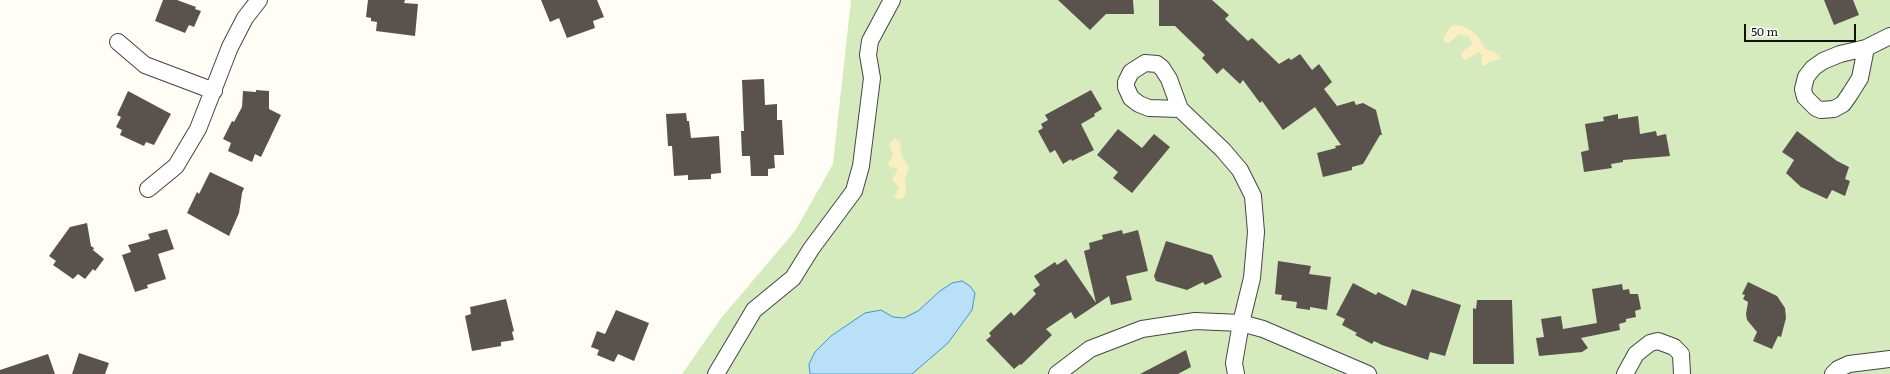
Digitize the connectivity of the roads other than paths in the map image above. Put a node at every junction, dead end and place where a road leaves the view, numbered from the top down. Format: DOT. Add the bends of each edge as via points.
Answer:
graph roads {
  1 [pos="259,0"];
  2 [pos="892,0"];
  3 [pos="1890,36"];
  4 [pos="118,42"];
  5 [pos="1866,48"];
  6 [pos="214,91"];
  7 [pos="1180,109"];
  8 [pos="148,189"];
  9 [pos="1240,323"];
  10 [pos="1890,360"];
  11 [pos="1344,370"];
  12 [pos="716,374"];
  13 [pos="1057,374"];
  14 [pos="1236,374"];
  15 [pos="1368,374"];
  16 [pos="1625,374"];
  17 [pos="1682,374"];
  18 [pos="1833,374"];
  1 -- 6 [label="street" via="245,18 230,47"];
  2 -- 12 [label="street" via="870,41 868,55 872,78 861,166 854,191 793,278 754,310"];
  3 -- 5 [label="street"];
  4 -- 6 [label="street" via="146,65"];
  6 -- 8 [label="street" via="198,129 176,166"];
  7 -- 9 [label="street" via="1224,150 1240,170 1253,196 1256,232 1252,278"];
  9 -- 11 [label="street" via="1263,329"];
  9 -- 13 [label="street" via="1195,321 1142,329 1090,349"];
  9 -- 14 [label="street" via="1234,363"];
  10 -- 18 [label="street" via="1849,364"];
  11 -- 15 [label="street"];
  16 -- 17 [label="street" via="1636,354 1650,343 1658,342 1674,347 1681,354"];
}
